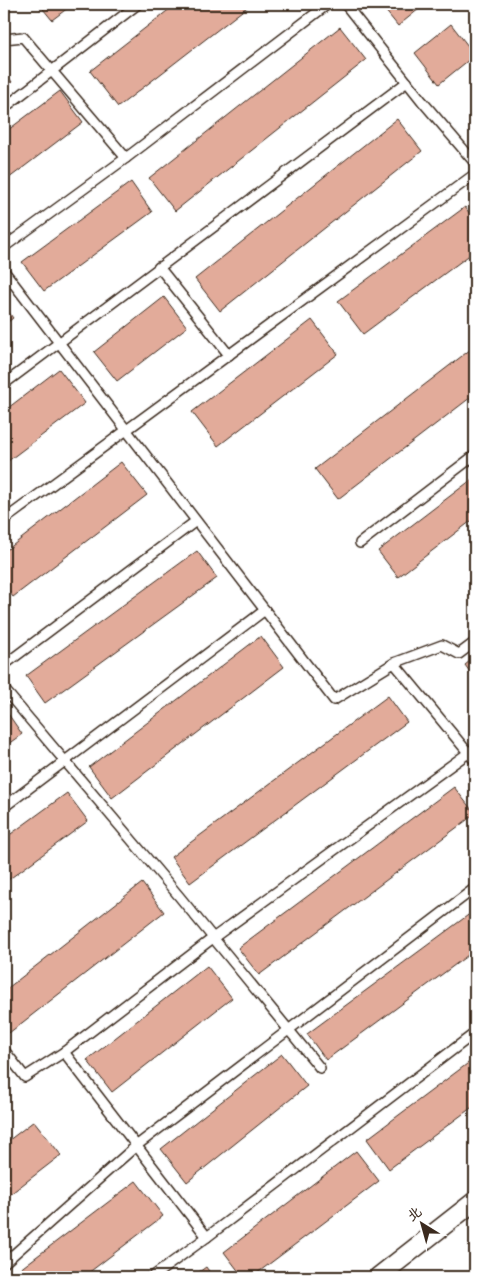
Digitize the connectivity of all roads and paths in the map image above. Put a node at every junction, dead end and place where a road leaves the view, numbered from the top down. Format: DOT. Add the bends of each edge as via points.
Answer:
graph roads {
  1 [pos="138,4"];
  2 [pos="328,4"];
  3 [pos="345,4"];
  4 [pos="4,39"];
  5 [pos="52,70"];
  6 [pos="407,82"];
  7 [pos="4,108"];
  8 [pos="126,158"];
  9 [pos="475,163"];
  10 [pos="475,174"];
  11 [pos="4,247"];
  12 [pos="159,267"];
  13 [pos="4,271"];
  14 [pos="58,342"];
  15 [pos="229,355"];
  16 [pos="4,384"];
  17 [pos="126,430"];
  18 [pos="475,455"];
  19 [pos="4,520"];
  20 [pos="196,521"];
  21 [pos="360,543"];
  22 [pos="265,610"];
  23 [pos="475,642"];
  24 [pos="394,663"];
  25 [pos="4,665"];
  26 [pos="4,689"];
  27 [pos="472,751"];
  28 [pos="65,761"];
  29 [pos="475,761"];
  30 [pos="4,807"];
  31 [pos="475,888"];
  32 [pos="213,938"];
  33 [pos="289,1030"];
  34 [pos="475,1033"];
  35 [pos="4,1050"];
  36 [pos="64,1052"];
  37 [pos="320,1068"];
  38 [pos="136,1146"];
  39 [pos="475,1201"];
  40 [pos="207,1238"];
  41 [pos="4,1263"];
  42 [pos="152,1277"];
  43 [pos="378,1277"];
  1 -- 5 [label="lane"];
  2 -- 8 [label="lane"];
  3 -- 6 [label="lane"];
  4 -- 5 [label="lane" via="23,37"];
  5 -- 7 [label="lane"];
  5 -- 8 [label="lane"];
  6 -- 9 [label="lane"];
  6 -- 12 [label="lane"];
  8 -- 11 [label="lane"];
  10 -- 15 [label="lane"];
  12 -- 14 [label="lane"];
  12 -- 15 [label="lane"];
  13 -- 14 [label="lane"];
  14 -- 16 [label="lane"];
  14 -- 17 [label="lane"];
  15 -- 17 [label="lane"];
  17 -- 19 [label="lane"];
  17 -- 20 [label="lane"];
  18 -- 21 [label="lane"];
  20 -- 22 [label="lane"];
  20 -- 25 [label="lane"];
  22 -- 24 [label="lane" via="334,700"];
  22 -- 28 [label="lane"];
  23 -- 24 [label="lane" via="459,654 442,645"];
  24 -- 27 [label="lane"];
  26 -- 28 [label="lane"];
  27 -- 29 [label="lane"];
  27 -- 32 [label="lane"];
  28 -- 30 [label="lane"];
  28 -- 32 [label="lane"];
  31 -- 33 [label="lane"];
  32 -- 33 [label="lane"];
  32 -- 36 [label="lane"];
  33 -- 37 [label="lane"];
  33 -- 38 [label="lane"];
  34 -- 40 [label="lane"];
  35 -- 36 [label="lane" via="25,1077"];
  36 -- 38 [label="lane"];
  38 -- 40 [label="lane"];
  38 -- 41 [label="lane"];
  39 -- 43 [label="street"];
  40 -- 42 [label="lane"];
}
